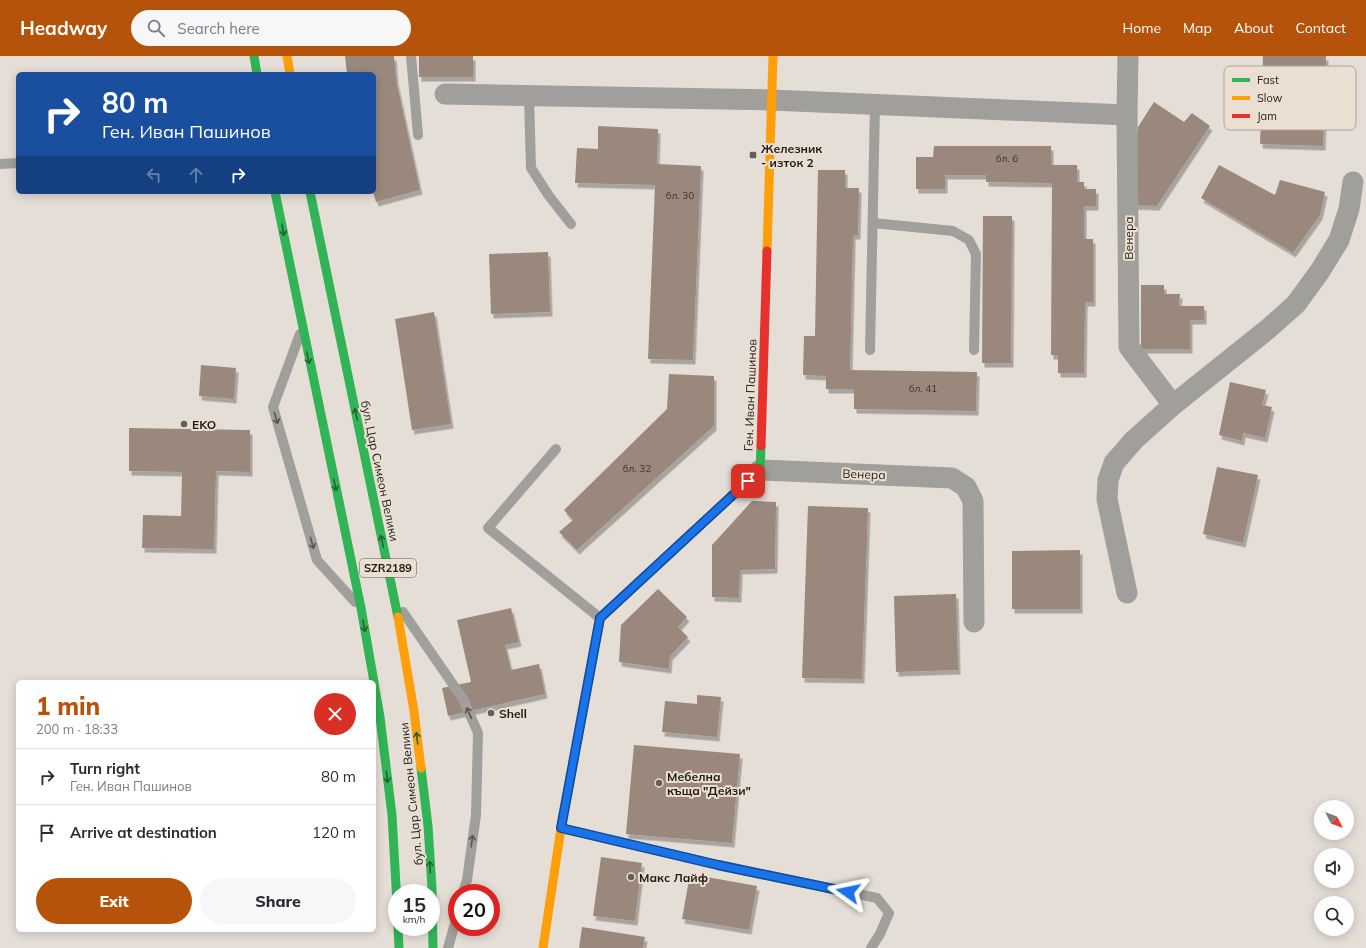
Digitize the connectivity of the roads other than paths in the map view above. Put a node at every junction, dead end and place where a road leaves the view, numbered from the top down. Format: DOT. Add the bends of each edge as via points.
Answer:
graph roads {
  1 [pos="254,56"];
  2 [pos="287,56"];
  3 [pos="411,56"];
  4 [pos="773,56"];
  5 [pos="1128,56"];
  6 [pos="257,72"];
  7 [pos="290,72"];
  8 [pos="445,94"];
  9 [pos="529,96"];
  10 [pos="772,100"];
  11 [pos="875,104"];
  12 [pos="1127,115"];
  13 [pos="418,135"];
  14 [pos="16,163"];
  15 [pos="0,164"];
  16 [pos="1353,182"];
  17 [pos="275,194"];
  18 [pos="310,194"];
  19 [pos="873,222"];
  20 [pos="571,224"];
  21 [pos="302,328"];
  22 [pos="870,350"];
  23 [pos="974,350"];
  24 [pos="1174,405"];
  25 [pos="556,448"];
  26 [pos="760,470"];
  27 [pos="1128,593"];
  28 [pos="395,600"];
  29 [pos="361,608"];
  30 [pos="600,618"];
  31 [pos="974,622"];
  32 [pos="374,680"];
  33 [pos="376,694"];
  34 [pos="561,828"];
  35 [pos="396,884"];
  36 [pos="466,884"];
  37 [pos="398,936"];
  38 [pos="451,936"];
  39 [pos="399,948"];
  40 [pos="433,948"];
  41 [pos="448,948"];
  42 [pos="543,948"];
  43 [pos="871,948"];
  1 -- 6 [label="main road"];
  2 -- 7 [label="main road"];
  3 -- 13 [label="lane"];
  4 -- 10 [label="main road, Ген. Иван Пашинов"];
  5 -- 12 [label="street, Венера"];
  8 -- 9 [label="street"];
  9 -- 10 [label="street"];
  9 -- 20 [label="lane" via="531,168 548,196"];
  10 -- 11 [label="street"];
  10 -- 26 [label="main road, Ген. Иван Пашинов"];
  11 -- 12 [label="street"];
  11 -- 19 [label="lane"];
  12 -- 24 [label="street, Венера" via="1129,347"];
  14 -- 15 [label="lane"];
  16 -- 24 [label="street" via="1349,209 1339,240 1296,304"];
  17 -- 21 [label="main road, бул. Цар Симеон Велики / SZR2189, one-way"];
  28 -- 18 [label="main road, бул. Цар Симеон Велики / SZR2189, one-way"];
  19 -- 22 [label="lane"];
  19 -- 23 [label="lane" via="953,231 969,240 976,254"];
  21 -- 29 [label="main road, бул. Цар Симеон Велики / SZR2189, one-way"];
  21 -- 29 [label="lane, one-way" via="273,407 317,560"];
  24 -- 27 [label="street" via="1134,440 1114,463 1108,480 1107,499"];
  25 -- 30 [label="lane" via="488,528"];
  26 -- 30 [label="main road"];
  26 -- 31 [label="street, Венера" via="952,478 966,487 973,501"];
  36 -- 28 [label="lane, one-way" via="476,815 478,733 463,699"];
  40 -- 28 [label="main road, бул. Цар Симеон Велики / SZR2189, one-way" via="428,826 414,711"];
  29 -- 32 [label="main road, бул. Цар Симеон Велики / SZR2189, one-way"];
  30 -- 34 [label="main road"];
  33 -- 35 [label="main road, бул. Цар Симеон Велики / SZR2189, one-way" via="392,815"];
  34 -- 42 [label="main road"];
  34 -- 43 [label="lane" via="718,865 878,898 889,913"];
  37 -- 39 [label="main road"];
  38 -- 41 [label="lane"];
}
